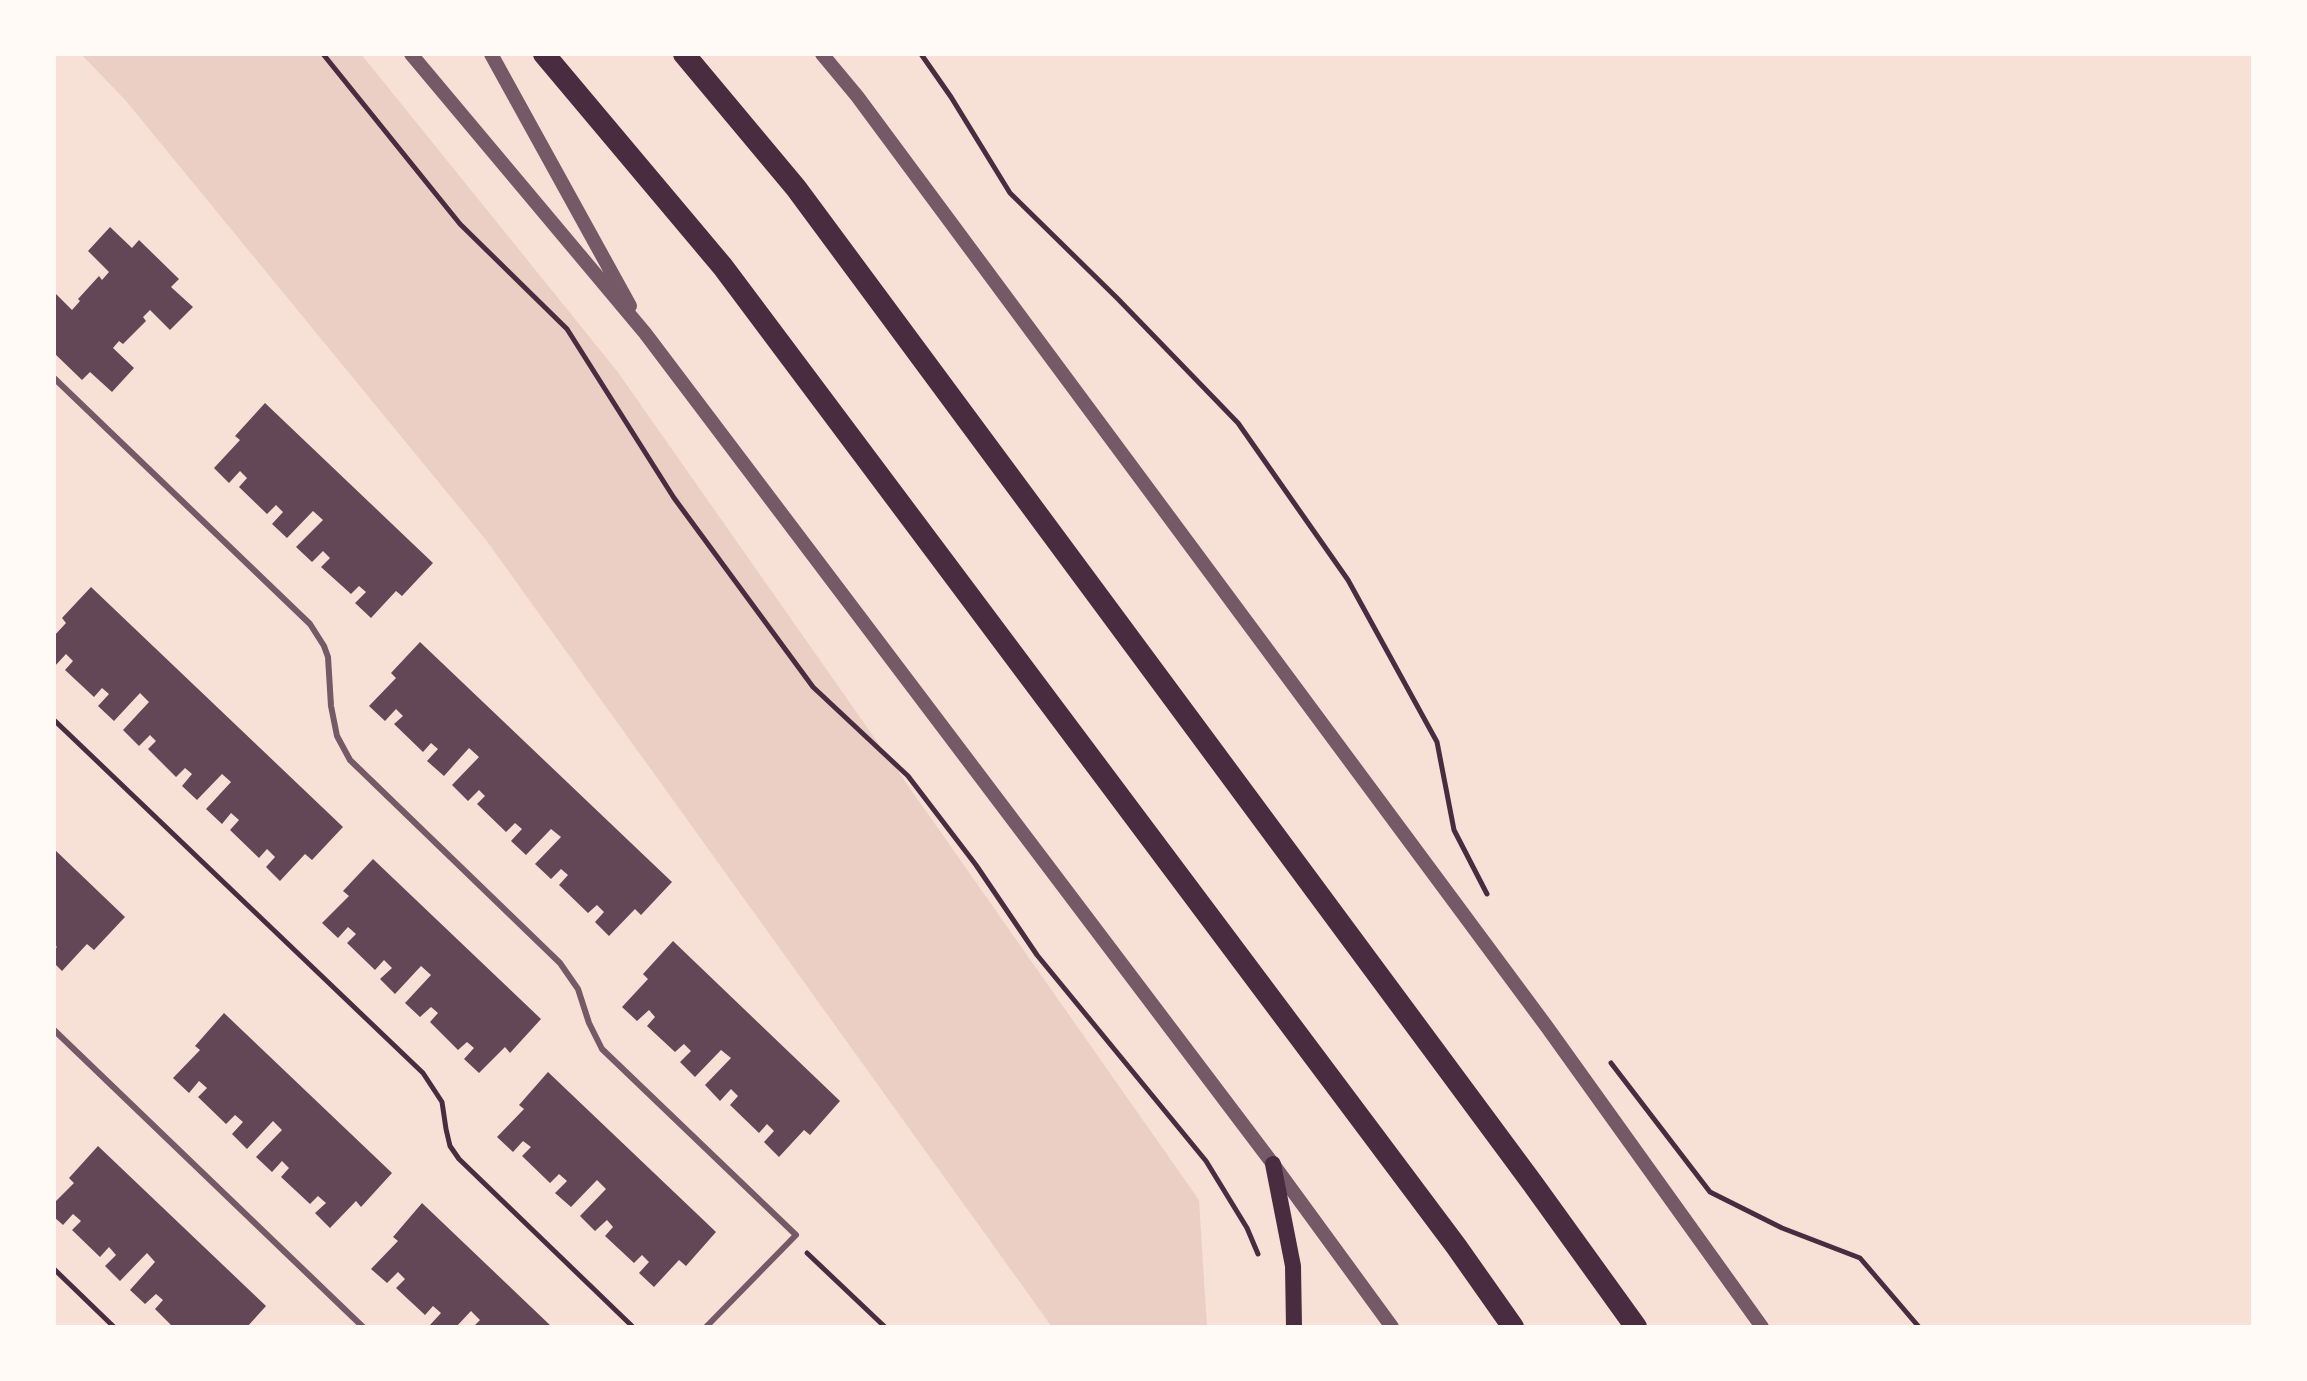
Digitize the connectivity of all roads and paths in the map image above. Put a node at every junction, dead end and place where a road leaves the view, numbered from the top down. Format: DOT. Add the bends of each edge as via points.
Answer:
graph roads {
  1 [pos="323,54"];
  2 [pos="411,54"];
  3 [pos="491,54"];
  4 [pos="544,54"];
  5 [pos="684,54"];
  6 [pos="822,54"];
  7 [pos="921,54"];
  8 [pos="645,333"];
  9 [pos="54,378"];
  10 [pos="54,720"];
  11 [pos="1489,899"];
  12 [pos="54,1030"];
  13 [pos="1608,1059"];
  14 [pos="1273,1164"];
  15 [pos="792,1239"];
  16 [pos="1263,1265"];
  17 [pos="54,1269"];
  18 [pos="114,1327"];
  19 [pos="363,1327"];
  20 [pos="633,1327"];
  21 [pos="706,1327"];
  22 [pos="885,1327"];
  23 [pos="1294,1327"];
  24 [pos="1392,1327"];
  25 [pos="1513,1327"];
  26 [pos="1636,1327"];
  27 [pos="1762,1327"];
  28 [pos="1919,1327"];
  1 -- 16 [label="path" via="460,224 567,329 674,498 813,687 908,776 1037,955 1206,1161"];
  2 -- 8 [label="street"];
  3 -- 8 [label="street"];
  4 -- 25 [label="highway" via="733,280"];
  5 -- 26 [label="highway" via="796,188"];
  6 -- 27 [label="street" via="1528,1002"];
  7 -- 11 [label="path" via="1010,193 1238,423 1348,580 1437,742 1454,830"];
  8 -- 14 [label="street"];
  9 -- 15 [label="lane" via="310,624 328,657 337,736 350,760 560,963 578,989 602,1049 796,1235"];
  10 -- 20 [label="path" via="423,1073 442,1102 448,1138 459,1159"];
  12 -- 19 [label="lane"];
  13 -- 28 [label="path" via="1710,1192 1860,1258"];
  14 -- 23 [label="main road" via="1293,1266"];
  14 -- 24 [label="street"];
  15 -- 21 [label="lane"];
  15 -- 22 [label="path"];
  17 -- 18 [label="path"];
}
